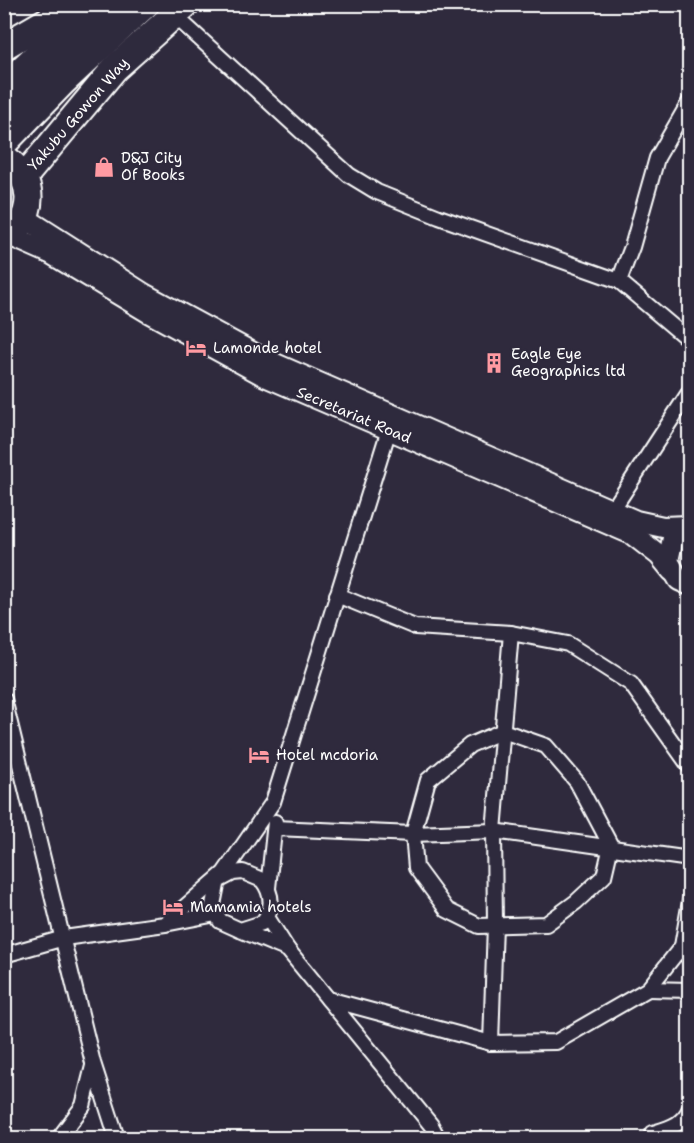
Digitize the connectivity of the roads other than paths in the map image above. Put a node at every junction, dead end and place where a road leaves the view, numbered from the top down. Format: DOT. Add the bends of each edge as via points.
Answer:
graph roads {
  1 [pos="69,4"];
  2 [pos="92,4"];
  3 [pos="115,4"];
  4 [pos="146,4"];
  5 [pos="180,10"];
  6 [pos="4,46"];
  7 [pos="57,75"];
  8 [pos="4,86"];
  9 [pos="690,101"];
  10 [pos="4,115"];
  11 [pos="4,143"];
  12 [pos="4,157"];
  13 [pos="24,177"];
  14 [pos="24,233"];
  15 [pos="618,281"];
  16 [pos="690,342"];
  17 [pos="690,392"];
  18 [pos="391,423"];
  19 [pos="614,509"];
  20 [pos="689,525"];
  21 [pos="672,571"];
  22 [pos="690,585"];
  23 [pos="337,595"];
  24 [pos="510,633"];
  25 [pos="4,699"];
  26 [pos="503,731"];
  27 [pos="690,768"];
  28 [pos="273,802"];
  29 [pos="275,828"];
  30 [pos="494,831"];
  31 [pos="413,834"];
  32 [pos="611,846"];
  33 [pos="690,859"];
  34 [pos="216,882"];
  35 [pos="268,888"];
  36 [pos="690,901"];
  37 [pos="216,914"];
  38 [pos="267,917"];
  39 [pos="165,924"];
  40 [pos="495,924"];
  41 [pos="240,930"];
  42 [pos="64,938"];
  43 [pos="682,946"];
  44 [pos="288,950"];
  45 [pos="4,954"];
  46 [pos="690,960"];
  47 [pos="648,989"];
  48 [pos="690,990"];
  49 [pos="328,999"];
  50 [pos="491,1043"];
  51 [pos="93,1063"];
  52 [pos="690,1108"];
  53 [pos="653,1133"];
  54 [pos="59,1138"];
  55 [pos="117,1138"];
  56 [pos="438,1138"];
  1 -- 6 [label="highway"];
  2 -- 8 [label="highway"];
  3 -- 7 [label="highway"];
  4 -- 7 [label="highway"];
  5 -- 13 [label="highway, Yakubu Gowon Way" via="115,68"];
  5 -- 15 [label="street" via="349,175 377,192"];
  7 -- 10 [label="highway"];
  7 -- 11 [label="highway"];
  9 -- 15 [label="street" via="657,158 632,247"];
  12 -- 13 [label="highway"];
  13 -- 14 [label="highway" via="29,204"];
  14 -- 18 [label="street, Secretariat Road" via="226,356 303,393"];
  15 -- 16 [label="street"];
  17 -- 19 [label="street"];
  18 -- 19 [label="street, Secretariat Road"];
  18 -- 21 [label="street, Secretariat Road" via="632,534"];
  18 -- 23 [label="street"];
  19 -- 20 [label="street, Secretariat Road" via="650,524"];
  20 -- 21 [label="street" via="672,538 668,549"];
  21 -- 22 [label="street, Secretariat Road"];
  23 -- 24 [label="street" via="415,627"];
  23 -- 28 [label="street"];
  24 -- 26 [label="street"];
  24 -- 27 [label="street" via="568,644 631,684"];
  25 -- 42 [label="street"];
  26 -- 30 [label="street"];
  26 -- 31 [label="street" via="470,745 428,780"];
  26 -- 32 [label="street" via="546,746 577,782"];
  28 -- 29 [label="street"];
  28 -- 34 [label="street"];
  29 -- 31 [label="street"];
  29 -- 35 [label="street"];
  30 -- 31 [label="street"];
  30 -- 32 [label="street"];
  30 -- 40 [label="street"];
  31 -- 40 [label="street" via="416,868 447,910 479,926"];
  32 -- 33 [label="street"];
  32 -- 40 [label="street" via="604,876 546,924"];
  34 -- 35 [label="street" via="243,872 254,874"];
  34 -- 37 [label="street"];
  34 -- 39 [label="street"];
  35 -- 38 [label="street" via="271,898"];
  36 -- 43 [label="street"];
  37 -- 39 [label="street"];
  37 -- 41 [label="street" via="226,926"];
  38 -- 41 [label="street" via="255,927"];
  38 -- 44 [label="street"];
  39 -- 42 [label="street"];
  40 -- 50 [label="street"];
  41 -- 44 [label="street"];
  42 -- 45 [label="street"];
  42 -- 51 [label="street"];
  43 -- 46 [label="street"];
  43 -- 47 [label="street"];
  44 -- 49 [label="street"];
  47 -- 48 [label="street"];
  47 -- 50 [label="street" via="555,1042"];
  49 -- 50 [label="street"];
  49 -- 56 [label="street"];
  51 -- 54 [label="street" via="83,1106"];
  51 -- 55 [label="street"];
  52 -- 53 [label="street" via="686,1118"];
}
